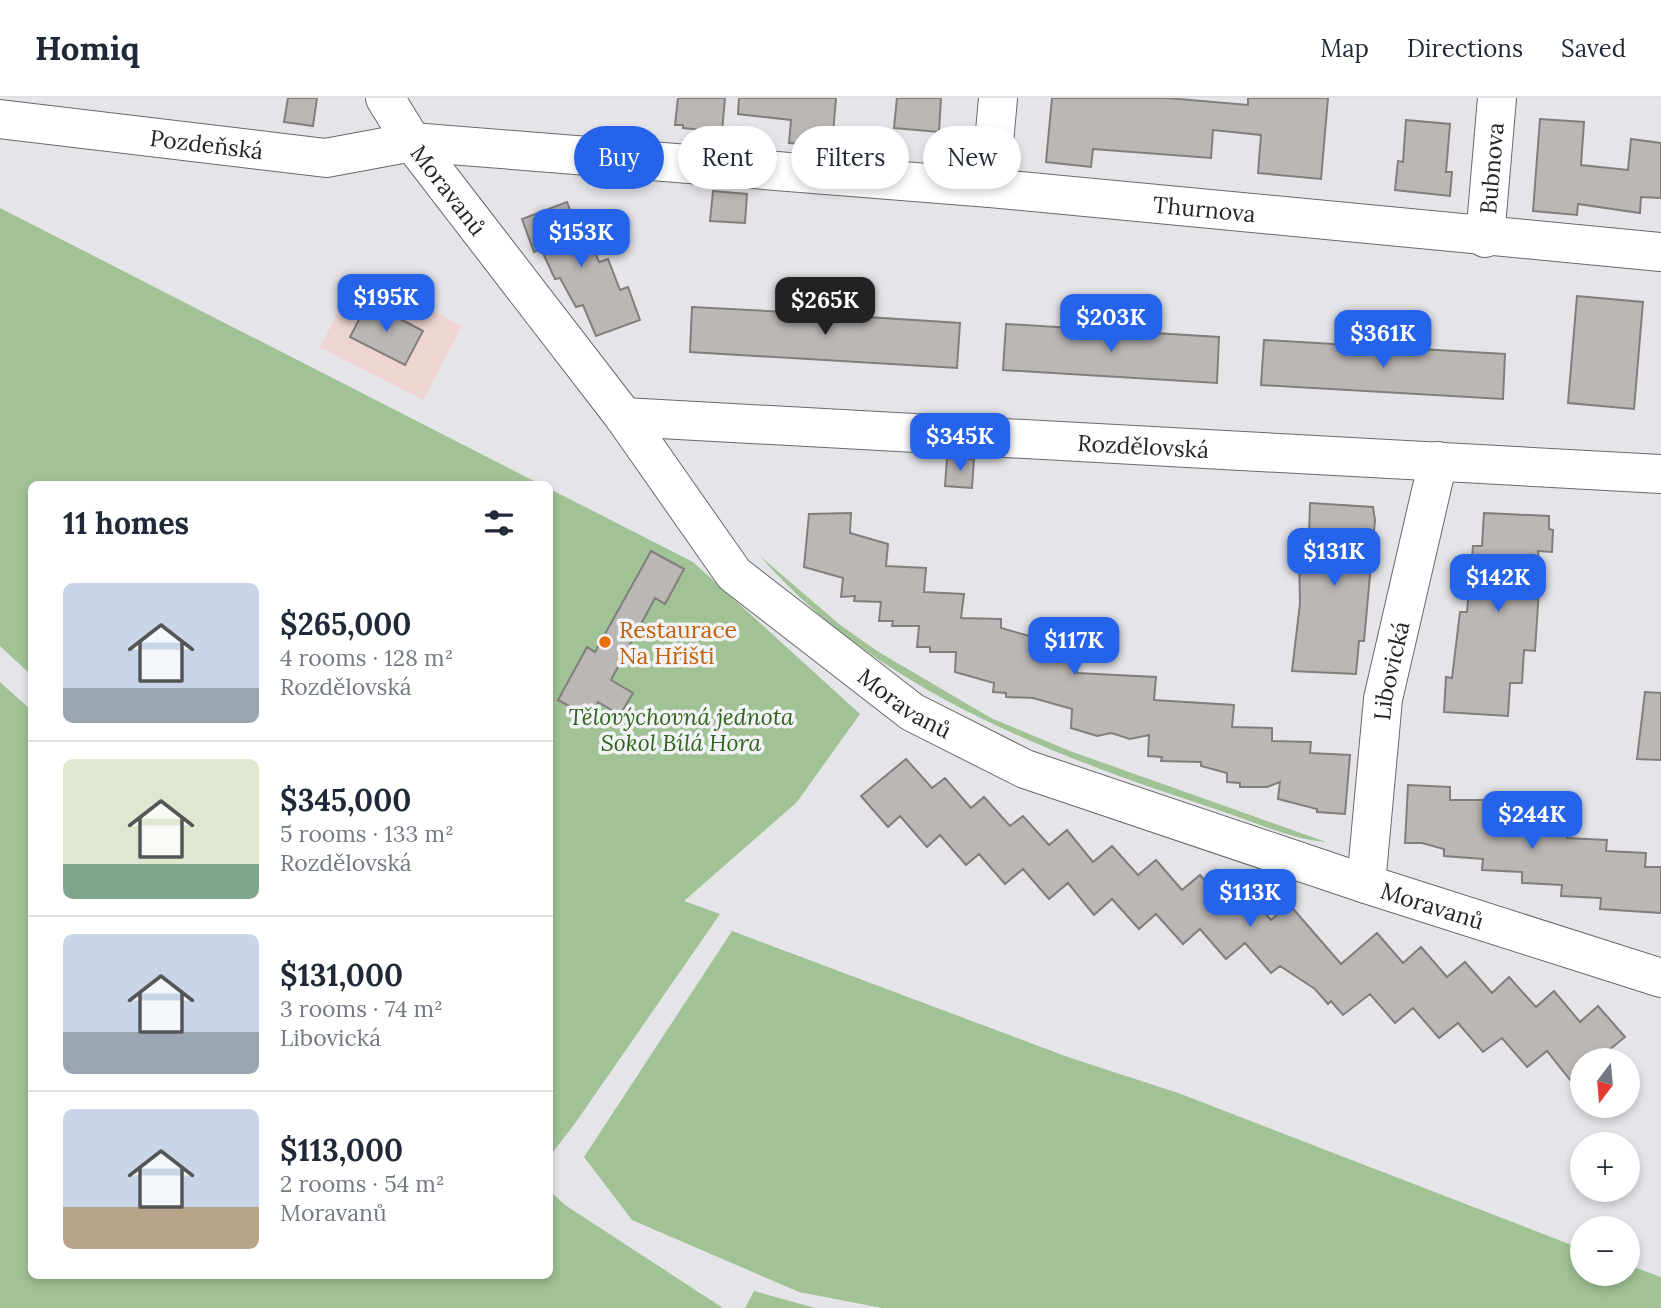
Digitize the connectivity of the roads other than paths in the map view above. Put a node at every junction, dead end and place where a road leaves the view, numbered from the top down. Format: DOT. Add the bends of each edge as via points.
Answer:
graph roads {
  1 [pos="385,98"];
  2 [pos="998,98"];
  3 [pos="1497,98"];
  4 [pos="0,119"];
  5 [pos="996,126"];
  6 [pos="412,142"];
  7 [pos="923,183"];
  8 [pos="1000,189"];
  9 [pos="1485,238"];
  10 [pos="1661,252"];
  11 [pos="624,417"];
  12 [pos="1438,461"];
  13 [pos="1661,474"];
  14 [pos="1366,884"];
  15 [pos="1661,978"];
  1 -- 6 [label="street, Moravanů"];
  2 -- 5 [label="street"];
  3 -- 9 [label="street, Bubnova"];
  4 -- 6 [label="street, Pozdeňská" via="326,158"];
  6 -- 7 [label="street, Thurnova"];
  6 -- 11 [label="street, Moravanů"];
  8 -- 9 [label="street, Thurnova"];
  9 -- 10 [label="street, Thurnova"];
  11 -- 12 [label="street, Rozdělovská"];
  11 -- 14 [label="street, Moravanů" via="734,575 912,712 1025,769"];
  12 -- 13 [label="street, Rozdělovská"];
  12 -- 14 [label="street, Libovická" via="1383,699"];
  14 -- 15 [label="street, Moravanů"];
}
